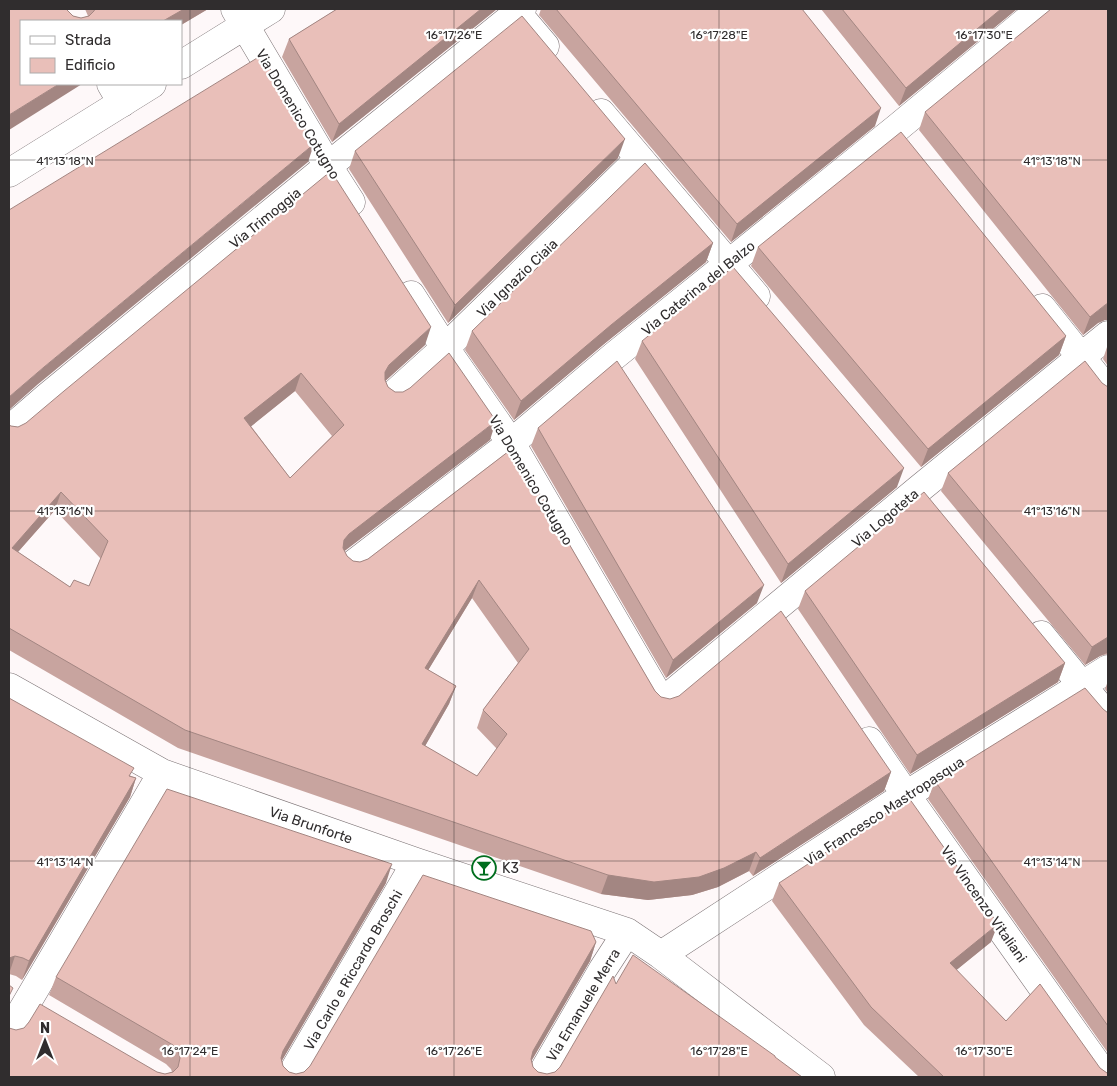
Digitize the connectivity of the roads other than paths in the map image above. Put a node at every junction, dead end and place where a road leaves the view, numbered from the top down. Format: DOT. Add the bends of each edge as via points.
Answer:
graph roads {
  1 [pos="272,9"];
  2 [pos="1041,9"];
  3 [pos="520,11"];
  4 [pos="241,17"];
  5 [pos="182,64"];
  6 [pos="560,64"];
  7 [pos="148,85"];
  8 [pos="116,93"];
  9 [pos="584,93"];
  10 [pos="879,105"];
  11 [pos="903,135"];
  12 [pos="639,159"];
  13 [pos="328,166"];
  14 [pos="9,173"];
  15 [pos="365,224"];
  16 [pos="729,263"];
  17 [pos="397,274"];
  18 [pos="1026,288"];
  19 [pos="773,316"];
  20 [pos="1108,336"];
  21 [pos="445,348"];
  22 [pos="1082,357"];
  23 [pos="1108,390"];
  24 [pos="393,395"];
  25 [pos="9,430"];
  26 [pos="511,443"];
  27 [pos="352,565"];
  28 [pos="1026,618"];
  29 [pos="1108,669"];
  30 [pos="1082,686"];
  31 [pos="9,688"];
  32 [pos="662,702"];
  33 [pos="1108,717"];
  34 [pos="856,722"];
  35 [pos="162,773"];
  36 [pos="906,795"];
  37 [pos="416,862"];
  38 [pos="627,932"];
  39 [pos="662,955"];
  40 [pos="18,996"];
  41 [pos="52,1016"];
  42 [pos="9,1033"];
  43 [pos="1108,1072"];
  44 [pos="807,1073"];
  45 [pos="290,1077"];
  46 [pos="540,1077"];
  47 [pos="1106,1077"];
  1 -- 4 [label="street"];
  2 -- 11 [label="street, Via Caterina del Balzo"];
  3 -- 6 [label="street"];
  3 -- 13 [label="street, Via Trimoggia"];
  4 -- 5 [label="street"];
  4 -- 13 [label="street, Via Domenico Cotugno"];
  7 -- 8 [label="street"];
  8 -- 14 [label="street"];
  9 -- 12 [label="street"];
  10 -- 11 [label="street"];
  11 -- 16 [label="street, Via Caterina del Balzo"];
  12 -- 16 [label="street"];
  12 -- 21 [label="street, Via Ignazio Ciaia"];
  13 -- 15 [label="street, Via Domenico Cotugno"];
  13 -- 25 [label="street, Via Trimoggia"];
  16 -- 19 [label="street"];
  16 -- 26 [label="street, Via Caterina del Balzo" via="619,364"];
  17 -- 21 [label="street, Via Domenico Cotugno"];
  18 -- 22 [label="street"];
  20 -- 22 [label="street, Via Logoteta"];
  21 -- 24 [label="street, Via Ignazio Ciaia"];
  21 -- 26 [label="street, Via Domenico Cotugno"];
  22 -- 23 [label="street"];
  22 -- 32 [label="street, Via Logoteta"];
  26 -- 27 [label="street, Via Caterina del Balzo"];
  26 -- 32 [label="street, Via Domenico Cotugno"];
  28 -- 30 [label="street"];
  29 -- 30 [label="street, Via Francesco Mastropasqua"];
  30 -- 33 [label="street"];
  30 -- 36 [label="street, Via Francesco Mastropasqua"];
  31 -- 35 [label="street, Via Brunforte"];
  34 -- 36 [label="street, Via Vincenzo Vitaliani"];
  35 -- 37 [label="street, Via Brunforte"];
  35 -- 40 [label="street"];
  36 -- 39 [label="street, Via Francesco Mastropasqua"];
  36 -- 47 [label="street, Via Vincenzo Vitaliani"];
  37 -- 38 [label="street, Via Brunforte"];
  37 -- 45 [label="street, Via Carlo e Riccardo Broschi"];
  38 -- 39 [label="street, Via Brunforte"];
  38 -- 46 [label="street, Via Emanuele Merra"];
  39 -- 44 [label="street, Via Brunforte"];
  40 -- 41 [label="street"];
  40 -- 42 [label="street"];
  43 -- 47 [label="street"];
}
